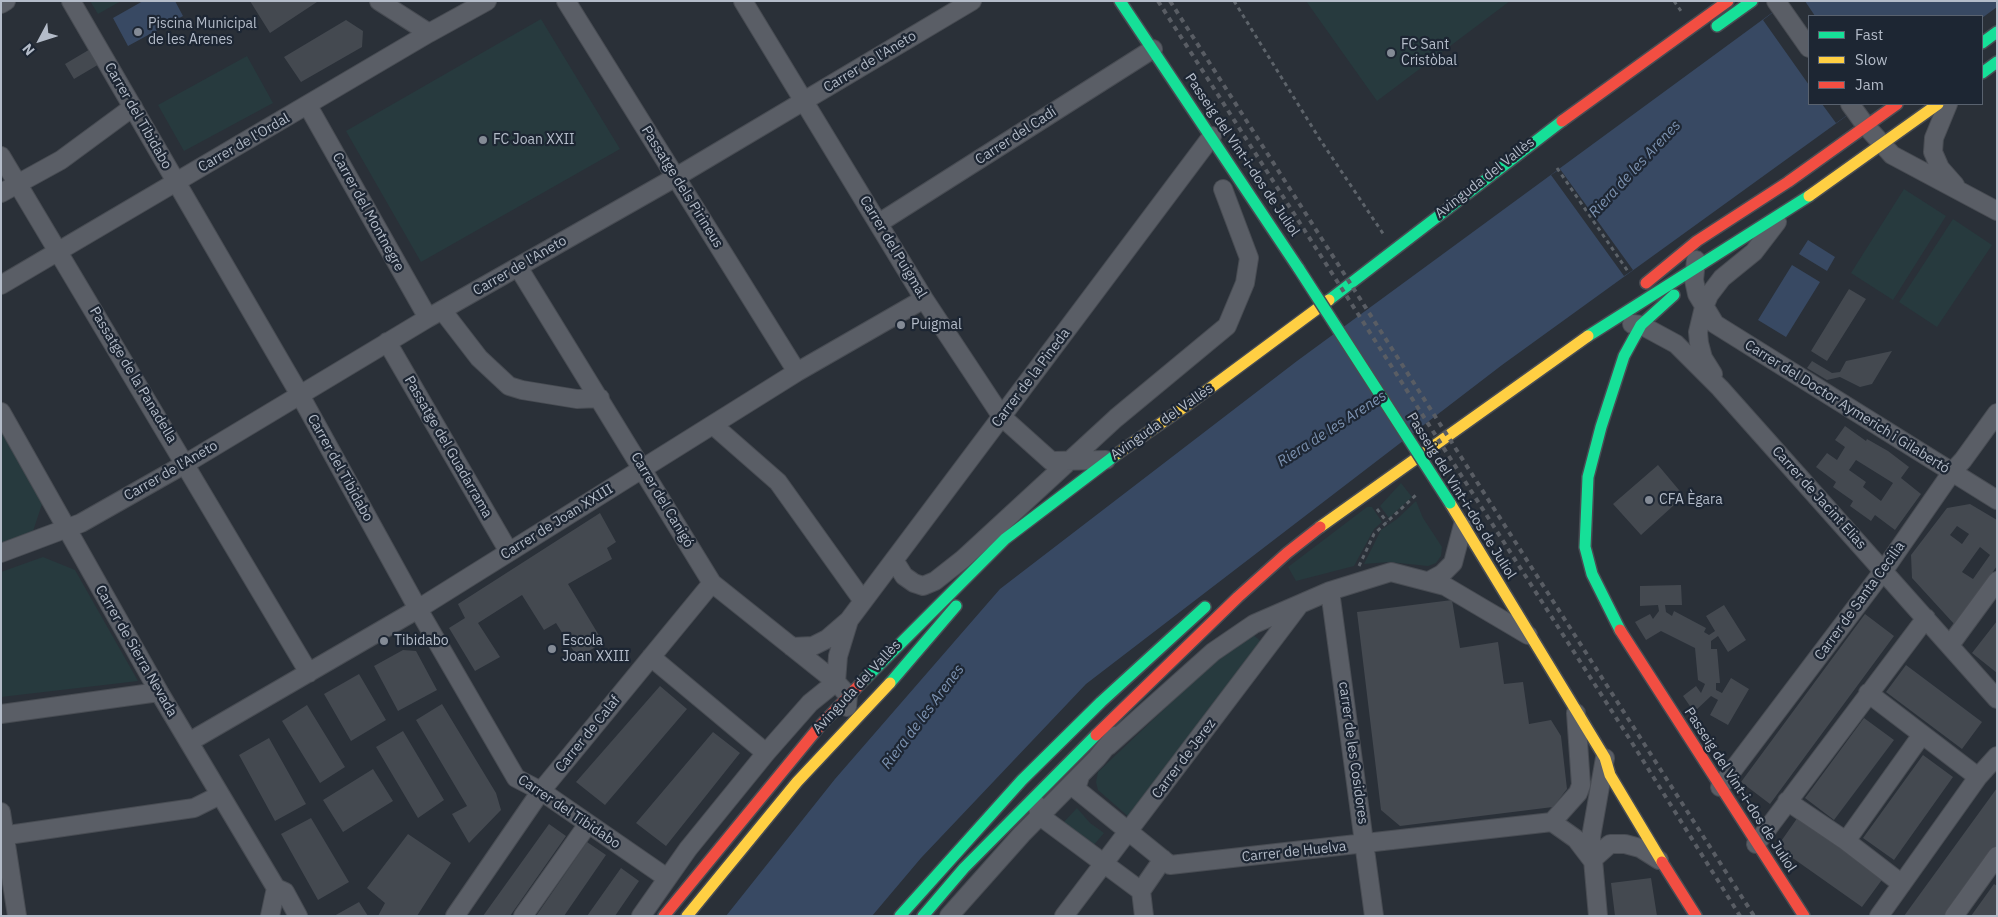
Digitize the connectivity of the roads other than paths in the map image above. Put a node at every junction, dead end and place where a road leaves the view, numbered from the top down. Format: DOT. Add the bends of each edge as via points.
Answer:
graph roads {
  1 [pos="6,1"];
  2 [pos="71,1"];
  3 [pos="379,1"];
  4 [pos="488,1"];
  5 [pos="566,1"];
  6 [pos="743,1"];
  7 [pos="972,1"];
  8 [pos="1120,1"];
  9 [pos="1728,1"];
  10 [pos="1752,1"];
  11 [pos="1776,2"];
  12 [pos="1,4"];
  13 [pos="1708,32"];
  14 [pos="1997,32"];
  15 [pos="429,33"];
  16 [pos="1983,42"];
  17 [pos="1808,47"];
  18 [pos="1153,49"];
  19 [pos="1997,62"];
  20 [pos="1983,72"];
  21 [pos="804,102"];
  22 [pos="1894,105"];
  23 [pos="1937,105"];
  24 [pos="1948,105"];
  25 [pos="308,106"];
  26 [pos="133,107"];
  27 [pos="1858,115"];
  28 [pos="1212,136"];
  29 [pos="1881,145"];
  30 [pos="1,156"];
  31 [pos="676,177"];
  32 [pos="177,182"];
  33 [pos="1788,182"];
  34 [pos="18,184"];
  35 [pos="1223,190"];
  36 [pos="1960,191"];
  37 [pos="1,193"];
  38 [pos="1997,211"];
  39 [pos="1782,215"];
  40 [pos="879,224"];
  41 [pos="59,252"];
  42 [pos="518,267"];
  43 [pos="1694,274"];
  44 [pos="1636,283"];
  45 [pos="1,285"];
  46 [pos="924,299"];
  47 [pos="1704,307"];
  48 [pos="1339,312"];
  49 [pos="435,314"];
  50 [pos="1324,323"];
  51 [pos="1608,323"];
  52 [pos="1641,325"];
  53 [pos="1580,326"];
  54 [pos="387,342"];
  55 [pos="797,372"];
  56 [pos="1720,388"];
  57 [pos="300,395"];
  58 [pos="600,398"];
  59 [pos="1,412"];
  60 [pos="1997,413"];
  61 [pos="1002,418"];
  62 [pos="713,425"];
  63 [pos="1426,437"];
  64 [pos="1402,454"];
  65 [pos="1109,459"];
  66 [pos="1070,461"];
  67 [pos="186,464"];
  68 [pos="644,468"];
  69 [pos="1952,472"];
  70 [pos="1086,475"];
  71 [pos="1355,488"];
  72 [pos="1997,500"];
  73 [pos="1463,525"];
  74 [pos="66,528"];
  75 [pos="509,552"];
  76 [pos="1,553"];
  77 [pos="894,560"];
  78 [pos="1258,563"];
  79 [pos="1884,570"];
  80 [pos="1429,581"];
  81 [pos="1997,581"];
  82 [pos="712,583"];
  83 [pos="1330,591"];
  84 [pos="1213,600"];
  85 [pos="962,601"];
  86 [pos="863,602"];
  87 [pos="1302,602"];
  88 [pos="418,609"];
  89 [pos="1926,618"];
  90 [pos="849,620"];
  91 [pos="1530,636"];
  92 [pos="1950,645"];
  93 [pos="792,646"];
  94 [pos="651,658"];
  95 [pos="309,673"];
  96 [pos="836,682"];
  97 [pos="1151,682"];
  98 [pos="160,692"];
  99 [pos="1868,693"];
  100 [pos="848,696"];
  101 [pos="1997,699"];
  102 [pos="1576,710"];
  103 [pos="1,714"];
  104 [pos="1921,736"];
  105 [pos="189,742"];
  106 [pos="831,744"];
  107 [pos="1108,746"];
  108 [pos="766,753"];
  109 [pos="1997,756"];
  110 [pos="1045,757"];
  111 [pos="1605,758"];
  112 [pos="1080,776"];
  113 [pos="1978,778"];
  114 [pos="1720,787"];
  115 [pos="541,791"];
  116 [pos="220,795"];
  117 [pos="1034,795"];
  118 [pos="1787,801"];
  119 [pos="1,812"];
  120 [pos="1040,816"];
  121 [pos="1552,822"];
  122 [pos="588,824"];
  123 [pos="1129,832"];
  124 [pos="3,836"];
  125 [pos="1846,840"];
  126 [pos="1756,844"];
  127 [pos="1365,845"];
  128 [pos="1997,856"];
  129 [pos="1163,859"];
  130 [pos="1592,860"];
  131 [pos="1662,861"];
  132 [pos="1103,865"];
  133 [pos="666,878"];
  134 [pos="1902,884"];
  135 [pos="276,888"];
  136 [pos="1141,891"];
  137 [pos="17,916"];
  138 [pos="270,916"];
  139 [pos="298,916"];
  140 [pos="455,916"];
  141 [pos="523,916"];
  142 [pos="641,916"];
  143 [pos="664,916"];
  144 [pos="688,916"];
  145 [pos="900,916"];
  146 [pos="923,916"];
  147 [pos="949,916"];
  148 [pos="1064,916"];
  149 [pos="1144,916"];
  150 [pos="1374,916"];
  151 [pos="1598,916"];
  152 [pos="1696,916"];
  153 [pos="1804,916"];
  154 [pos="1879,916"];
  155 [pos="1954,916"];
  1 -- 12 [label="street"];
  2 -- 26 [label="street, Carrer del Tibidabo"];
  3 -- 15 [label="street"];
  4 -- 15 [label="street, Carrer de l'Ordal"];
  5 -- 31 [label="street, Passatge dels Pirineus"];
  6 -- 21 [label="street, Carrer del Puigmal"];
  7 -- 21 [label="street, Carrer de l'Aneto"];
  8 -- 18 [label="main road, Passeig del Vint-i-dos de Juliol"];
  9 -- 65 [label="main road, Avinguda del Vallès" via="1531,142 1274,342"];
  10 -- 13 [label="main road"];
  11 -- 17 [label="street"];
  14 -- 16 [label="main road"];
  15 -- 25 [label="street, Carrer de l'Ordal"];
  18 -- 28 [label="main road, Passeig del Vint-i-dos de Juliol"];
  18 -- 40 [label="street, Carrer del Cadí"];
  19 -- 20 [label="main road"];
  21 -- 31 [label="street, Carrer de l'Aneto"];
  21 -- 40 [label="street, Carrer del Puigmal"];
  22 -- 27 [label="main road"];
  23 -- 29 [label="main road"];
  24 -- 36 [label="street" via="1934,138 1933,152 1940,168"];
  25 -- 32 [label="street, Carrer de l'Ordal"];
  25 -- 49 [label="street, Carrer del Montnegre"];
  26 -- 32 [label="street, Carrer del Tibidabo"];
  26 -- 34 [label="street" via="61,160"];
  27 -- 29 [label="street"];
  27 -- 33 [label="main road"];
  28 -- 61 [label="street, Carrer de la Pineda"];
  28 -- 73 [label="main road, Passeig del Vint-i-dos de Juliol, bridge"];
  29 -- 36 [label="street" via="1906,164"];
  29 -- 39 [label="main road"];
  30 -- 34 [label="street, Passatge de la Panadella"];
  31 -- 42 [label="street, Carrer de l'Aneto"];
  31 -- 55 [label="street, Passatge dels Pirineus"];
  32 -- 41 [label="street, Carrer de l'Ordal"];
  32 -- 57 [label="street, Carrer del Tibidabo"];
  33 -- 43 [label="street" via="1744,220 1704,248 1697,257"];
  33 -- 44 [label="main road"];
  34 -- 37 [label="street"];
  34 -- 41 [label="street, Passatge de la Panadella"];
  35 -- 66 [label="street, Avinguda del Vallès" via="1249,258 1245,283 1227,326 1116,418"];
  36 -- 38 [label="street"];
  39 -- 43 [label="main road, Passeig del Vint-i-dos de Juliol"];
  39 -- 47 [label="street, Carrer de Jacint Elias" via="1754,252 1722,278"];
  40 -- 46 [label="street, Carrer del Puigmal"];
  41 -- 45 [label="street, Carrer de l'Ordal"];
  41 -- 67 [label="street, Passatge de la Panadella"];
  42 -- 49 [label="street, Carrer de l'Aneto"];
  42 -- 58 [label="street, Carrer del Canigó"];
  43 -- 47 [label="street"];
  43 -- 51 [label="main road"];
  43 -- 52 [label="main road, Passeig del Vint-i-dos de Juliol"];
  46 -- 55 [label="street, Carrer de Joan XXIII"];
  46 -- 61 [label="street, Carrer del Puigmal"];
  47 -- 56 [label="street, Carrer de Jacint Elias" via="1698,332 1699,343 1703,358"];
  47 -- 69 [label="street, Carrer del Doctor Aymerich i Gilabertó" via="1715,324"];
  48 -- 50 [label="main road"];
  49 -- 54 [label="street, Carrer de l'Aneto"];
  49 -- 58 [label="street, Carrer del Montnegre" via="510,386 577,399"];
  51 -- 52 [label="street, Carrer de Jacint Elias"];
  51 -- 53 [label="street, Carrer de Jacint Elias"];
  51 -- 97 [label="main road" via="1287,553"];
  52 -- 56 [label="street, Carrer de Jacint Elias" via="1676,344"];
  52 -- 114 [label="main road, Passeig del Vint-i-dos de Juliol" via="1624,356 1588,477 1584,547 1592,574 1614,620"];
  54 -- 57 [label="street, Carrer de l'Aneto"];
  54 -- 75 [label="street, Passatge del Guadarrama"];
  55 -- 62 [label="street, Carrer de Joan XXIII"];
  56 -- 79 [label="street, Carrer de Jacint Elias"];
  57 -- 67 [label="street, Carrer de l'Aneto"];
  57 -- 88 [label="street, Carrer del Tibidabo"];
  58 -- 68 [label="street, Carrer del Canigó"];
  59 -- 74 [label="street, Carrer de Sierra Nevada"];
  60 -- 69 [label="street, Carrer de Santa Cecilia"];
  61 -- 66 [label="street, Carrer del Puigmal" via="1051,461"];
  61 -- 77 [label="street, Carrer de la Pineda"];
  62 -- 68 [label="street, Carrer de Joan XXIII"];
  62 -- 86 [label="street" via="778,482"];
  63 -- 64 [label="main road"];
  65 -- 66 [label="street, Carrer del Puigmal"];
  65 -- 70 [label="main road, Avinguda del Vallès"];
  66 -- 70 [label="street"];
  66 -- 77 [label="street, Avinguda del Vallès" via="935,581 923,586 914,583 904,576"];
  67 -- 74 [label="street, Carrer de l'Aneto"];
  67 -- 95 [label="street, Passatge de la Panadella"];
  68 -- 75 [label="street, Carrer de Joan XXIII"];
  68 -- 82 [label="street, Carrer del Canigó"];
  69 -- 72 [label="street, Carrer del Doctor Aymerich i Gilabertó"];
  69 -- 79 [label="street, Carrer de Santa Cecilia"];
  70 -- 100 [label="main road, Avinguda del Vallès" via="988,554"];
  71 -- 78 [label="main road"];
  73 -- 80 [label="street" via="1453,563"];
  73 -- 91 [label="main road, Passeig del Vint-i-dos de Juliol"];
  74 -- 76 [label="street, Carrer de l'Aneto"];
  74 -- 98 [label="street, Carrer de Sierra Nevada"];
  75 -- 88 [label="street, Carrer de Joan XXIII"];
  77 -- 86 [label="street, Carrer de la Pineda"];
  79 -- 89 [label="street, Carrer de Jacint Elias"];
  79 -- 114 [label="street, Carrer de Santa Cecilia"];
  80 -- 83 [label="street" via="1391,572"];
  80 -- 91 [label="street" via="1445,586"];
  81 -- 92 [label="street"];
  82 -- 93 [label="street, Carrer del Canigó"];
  82 -- 94 [label="street, Carrer de Calaf"];
  83 -- 87 [label="street"];
  83 -- 127 [label="street, carrer de les Cosidores"];
  84 -- 110 [label="main road"];
  85 -- 106 [label="main road, Avinguda del Vallès"];
  86 -- 90 [label="street, Carrer de la Pineda"];
  87 -- 107 [label="street" via="1254,624 1213,652"];
  87 -- 123 [label="street, Carrer de Jerez"];
  88 -- 95 [label="street, Carrer de Joan XXIII"];
  88 -- 115 [label="street, Carrer del Tibidabo" via="516,778"];
  89 -- 92 [label="street, Carrer de Jacint Elias"];
  89 -- 99 [label="street"];
  90 -- 93 [label="street, Carrer de la Pineda" via="813,646"];
  90 -- 96 [label="street, Carrer de la Pineda" via="838,656"];
  91 -- 102 [label="main road, Passeig del Vint-i-dos de Juliol"];
  92 -- 101 [label="street, Carrer de Jacint Elias"];
  93 -- 96 [label="street, Carrer del Canigó"];
  94 -- 108 [label="street"];
  94 -- 115 [label="street, Carrer de Calaf"];
  95 -- 105 [label="street, Carrer de Joan XXIII"];
  96 -- 100 [label="street, Carrer del Canigó"];
  96 -- 108 [label="street, Avinguda del Vallès" via="810,703"];
  97 -- 107 [label="street"];
  97 -- 117 [label="main road"];
  98 -- 103 [label="street"];
  98 -- 105 [label="street, Carrer de Sierra Nevada"];
  99 -- 104 [label="street"];
  99 -- 118 [label="street"];
  100 -- 106 [label="street" via="846,714"];
  100 -- 143 [label="main road, Avinguda del Vallès"];
  102 -- 111 [label="main road, Passeig del Vint-i-dos de Juliol"];
  102 -- 121 [label="street" via="1581,784 1578,793"];
  104 -- 113 [label="street"];
  104 -- 125 [label="street"];
  105 -- 116 [label="street, Carrer de Sierra Nevada"];
  106 -- 144 [label="main road, Avinguda del Vallès"];
  107 -- 112 [label="street"];
  108 -- 133 [label="street, Avinguda del Vallès"];
  109 -- 113 [label="street"];
  110 -- 117 [label="street"];
  110 -- 145 [label="main road" via="949,858"];
  111 -- 130 [label="street" via="1593,818"];
  111 -- 131 [label="main road, Passeig del Vint-i-dos de Juliol" via="1610,774"];
  112 -- 120 [label="street"];
  112 -- 123 [label="street, Carrer de Huelva" via="1076,789"];
  113 -- 134 [label="street"];
  114 -- 126 [label="main road, Passeig del Vint-i-dos de Juliol"];
  115 -- 122 [label="street, Carrer del Tibidabo"];
  115 -- 140 [label="street, Carrer de Calaf"];
  116 -- 124 [label="street" via="194,808"];
  116 -- 135 [label="street, Carrer de Sierra Nevada"];
  117 -- 120 [label="street"];
  117 -- 146 [label="main road"];
  118 -- 125 [label="street"];
  118 -- 126 [label="street"];
  119 -- 124 [label="street"];
  120 -- 132 [label="street"];
  120 -- 147 [label="street"];
  121 -- 127 [label="street, Carrer de Huelva"];
  121 -- 130 [label="street" via="1576,839"];
  122 -- 133 [label="street, Carrer del Tibidabo"];
  122 -- 141 [label="street"];
  123 -- 129 [label="street, Carrer de Huelva"];
  123 -- 132 [label="street, Carrer de Jerez"];
  124 -- 137 [label="street"];
  125 -- 134 [label="street"];
  126 -- 153 [label="main road, Passeig del Vint-i-dos de Juliol"];
  127 -- 129 [label="street, Carrer de Huelva" via="1170,865"];
  127 -- 150 [label="street, carrer de les Cosidores"];
  128 -- 155 [label="street"];
  129 -- 136 [label="street"];
  130 -- 131 [label="street" via="1610,844 1625,844 1640,848"];
  130 -- 151 [label="street"];
  131 -- 152 [label="main road, Passeig del Vint-i-dos de Juliol"];
  132 -- 136 [label="street"];
  132 -- 148 [label="street, Carrer de Jerez"];
  133 -- 142 [label="street, Avinguda del Vallès"];
  134 -- 154 [label="street"];
  135 -- 138 [label="street"];
  135 -- 139 [label="street, Carrer de Sierra Nevada" via="284,892"];
  136 -- 149 [label="street"];
}
